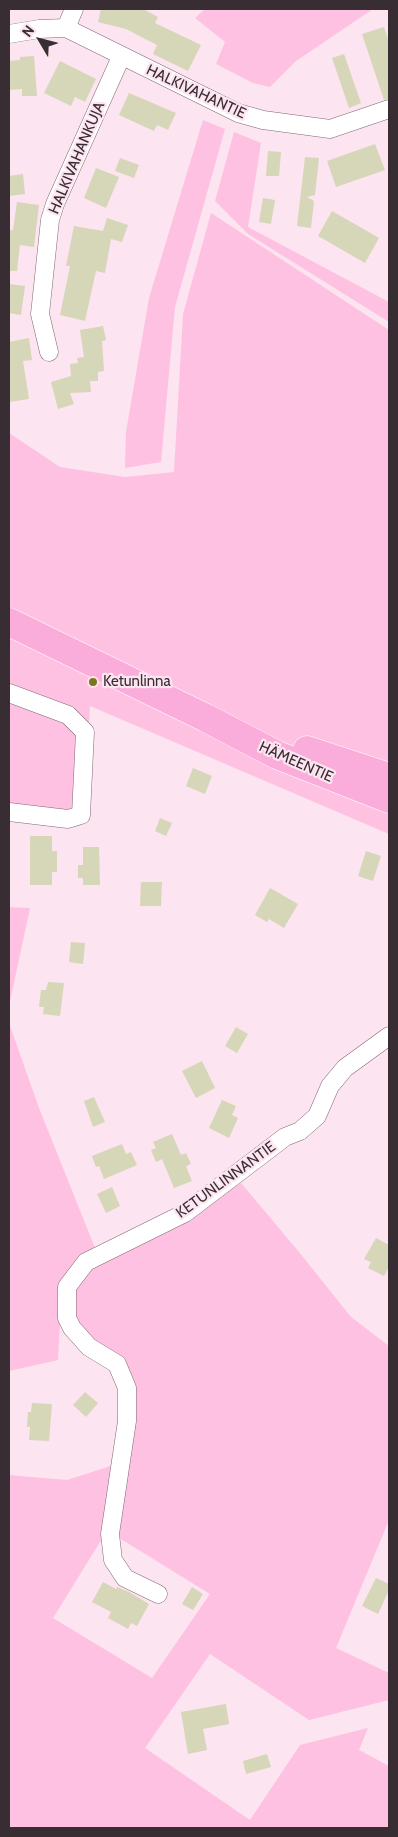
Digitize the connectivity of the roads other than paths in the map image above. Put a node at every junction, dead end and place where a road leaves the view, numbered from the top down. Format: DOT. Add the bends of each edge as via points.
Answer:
graph roads {
  1 [pos="74,9"];
  2 [pos="66,28"];
  3 [pos="9,34"];
  4 [pos="121,57"];
  5 [pos="389,109"];
  6 [pos="49,352"];
  7 [pos="9,622"];
  8 [pos="9,693"];
  9 [pos="206,718"];
  10 [pos="389,777"];
  11 [pos="389,799"];
  12 [pos="9,812"];
  13 [pos="389,1036"];
  14 [pos="158,1594"];
  1 -- 2 [label="street"];
  2 -- 3 [label="street, HALKIVAHANTIE"];
  2 -- 4 [label="street, HALKIVAHANTIE"];
  4 -- 5 [label="street, HALKIVAHANTIE" via="238,113 263,120 330,129"];
  4 -- 6 [label="street, HALKIVAHANKUJA" via="50,220 40,314"];
  7 -- 9 [label="main road, HÄMEENTIE"];
  8 -- 12 [label="street" via="68,715 85,732 81,815 68,820"];
  9 -- 10 [label="main road, HÄMEENTIE"];
  9 -- 11 [label="main road, HÄMEENTIE" via="277,755"];
  13 -- 14 [label="street, KETUNLINNANTIE" via="345,1068 330,1086 317,1116 300,1131 285,1137 185,1213 86,1262 66,1287 67,1318 72,1328 89,1347 117,1364 127,1388 127,1422 110,1534 113,1560 125,1578"];
}
